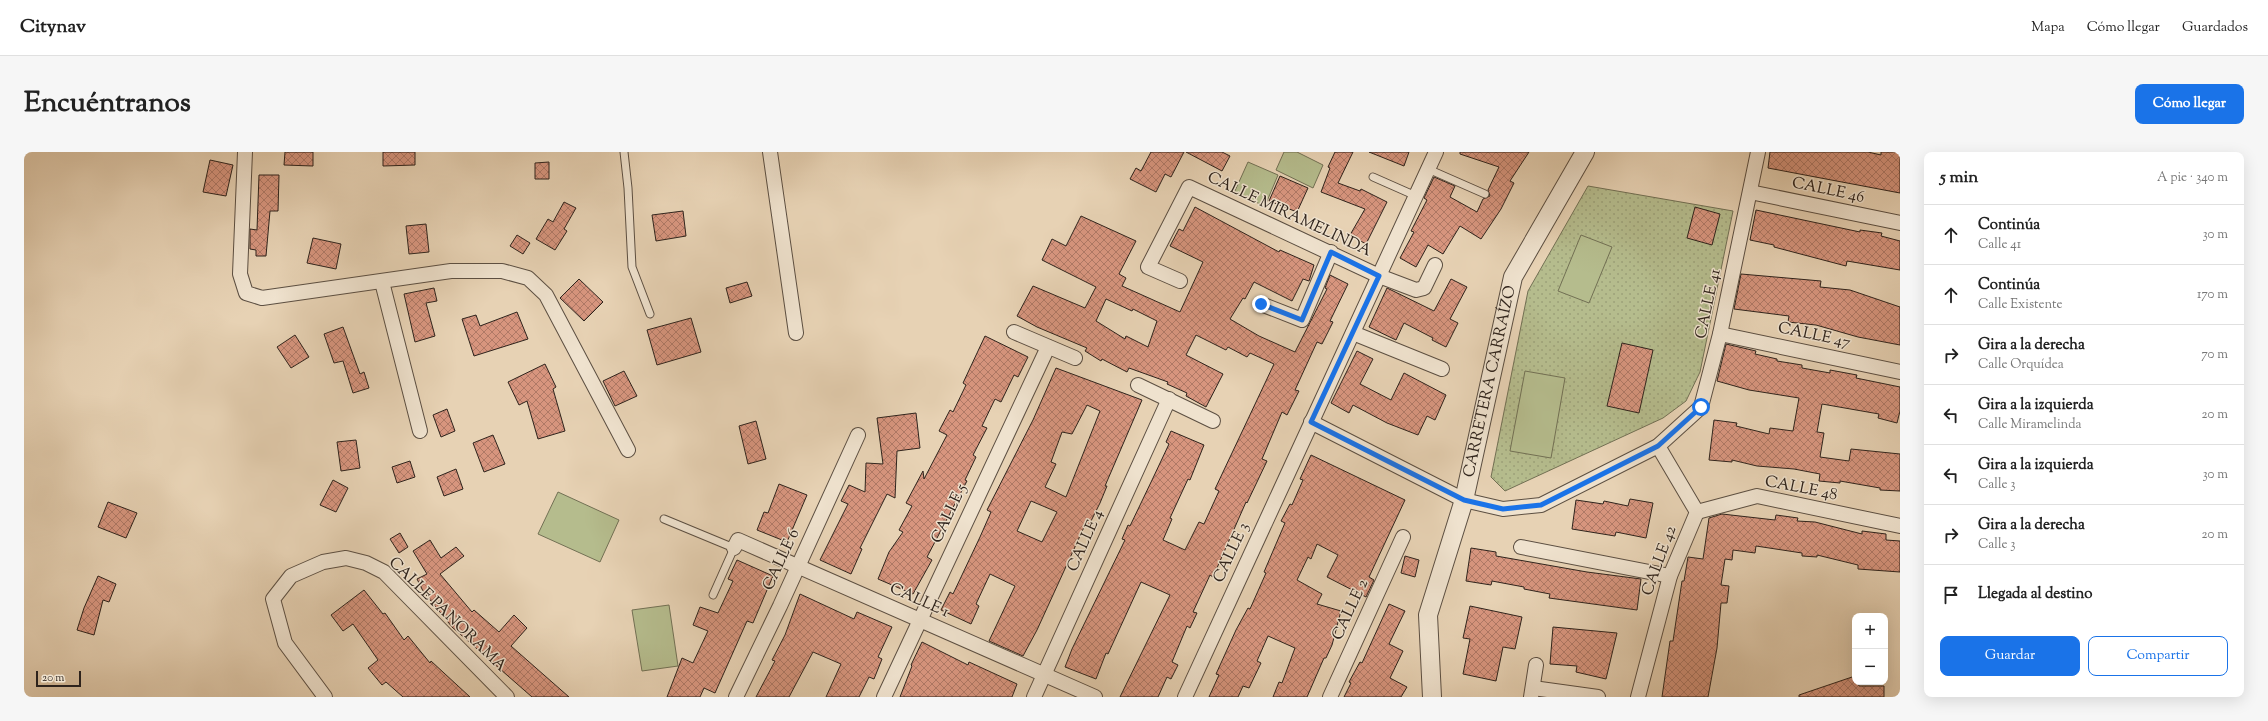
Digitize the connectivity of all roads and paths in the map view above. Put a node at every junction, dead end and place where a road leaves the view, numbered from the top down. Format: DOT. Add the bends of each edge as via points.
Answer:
graph roads {
  1 [pos="245,152"];
  2 [pos="624,152"];
  3 [pos="770,152"];
  4 [pos="1436,152"];
  5 [pos="1585,152"];
  6 [pos="1758,152"];
  7 [pos="1428,170"];
  8 [pos="1373,177"];
  9 [pos="1750,192"];
  10 [pos="1485,194"];
  11 [pos="1416,196"];
  12 [pos="1900,223"];
  13 [pos="1331,252"];
  14 [pos="1436,265"];
  15 [pos="1379,276"];
  16 [pos="1180,281"];
  17 [pos="382,282"];
  18 [pos="1261,304"];
  19 [pos="650,314"];
  20 [pos="1014,332"];
  21 [pos="796,333"];
  22 [pos="1353,333"];
  23 [pos="1720,334"];
  24 [pos="1048,347"];
  25 [pos="1075,358"];
  26 [pos="1442,369"];
  27 [pos="1900,372"];
  28 [pos="1138,385"];
  29 [pos="1168,399"];
  30 [pos="1213,421"];
  31 [pos="1311,422"];
  32 [pos="420,431"];
  33 [pos="858,435"];
  34 [pos="1658,446"];
  35 [pos="628,450"];
  36 [pos="1464,500"];
  37 [pos="1697,512"];
  38 [pos="664,519"];
  39 [pos="1900,526"];
  40 [pos="1403,537"];
  41 [pos="1521,547"];
  42 [pos="734,548"];
  43 [pos="798,566"];
  44 [pos="1670,576"];
  45 [pos="713,595"];
  46 [pos="920,620"];
  47 [pos="1536,665"];
  48 [pos="1044,675"];
  49 [pos="1532,692"];
  50 [pos="325,697"];
  51 [pos="507,697"];
  52 [pos="736,697"];
  53 [pos="884,697"];
  54 [pos="1034,697"];
  55 [pos="1095,697"];
  56 [pos="1185,697"];
  57 [pos="1330,697"];
  58 [pos="1432,697"];
  59 [pos="1598,697"];
  60 [pos="1638,697"];
  1 -- 17 [label="street" via="240,274 246,293 262,298"];
  2 -- 19 [label="lane" via="632,267"];
  3 -- 21 [label="street"];
  4 -- 7 [label="street, CALLE 3"];
  5 -- 36 [label="street, CARRETERA CARRAÍZO" via="1513,277"];
  6 -- 9 [label="street, CALLE 41"];
  7 -- 10 [label="lane"];
  7 -- 11 [label="street, CALLE 3"];
  8 -- 11 [label="lane"];
  9 -- 12 [label="street, CALLE 46"];
  9 -- 23 [label="street, CALLE 41"];
  11 -- 15 [label="street, CALLE 3"];
  13 -- 15 [label="street, CALLE MIRAMELINDA"];
  13 -- 16 [label="street, CALLE MIRAMELINDA" via="1189,187 1148,267"];
  13 -- 18 [label="street" via="1302,320"];
  14 -- 15 [label="street, CALLE MIRAMELINDA" via="1424,288 1416,290"];
  15 -- 22 [label="street, CALLE 3"];
  17 -- 32 [label="street"];
  17 -- 35 [label="street" via="451,271 502,271 528,278 546,295"];
  20 -- 24 [label="street"];
  22 -- 26 [label="street"];
  22 -- 31 [label="street, CALLE 3"];
  23 -- 27 [label="street, CALLE 47"];
  23 -- 34 [label="street, CALLE 41" via="1701,407"];
  24 -- 25 [label="street"];
  24 -- 46 [label="street, CALLE 5"];
  28 -- 29 [label="street"];
  29 -- 30 [label="street"];
  29 -- 48 [label="street, CALLE 4"];
  31 -- 36 [label="street, CALLE 41"];
  31 -- 56 [label="street, CALLE 3"];
  33 -- 43 [label="street, CALLE 6"];
  34 -- 36 [label="street, CALLE 41" via="1541,505 1503,509"];
  34 -- 37 [label="street, CALLE 42"];
  36 -- 58 [label="street, CARRETERA CARRAÍZO" via="1428,616"];
  37 -- 39 [label="street, CALLE 48" via="1757,496"];
  37 -- 44 [label="street, CALLE 42"];
  38 -- 42 [label="lane"];
  40 -- 57 [label="street, CALLE 2"];
  41 -- 44 [label="street"];
  42 -- 43 [label="street, CALLE 1" via="738,540"];
  42 -- 45 [label="lane"];
  43 -- 46 [label="street, CALLE 1"];
  43 -- 52 [label="street, CALLE 6"];
  44 -- 60 [label="street, CALLE 42"];
  46 -- 48 [label="street, CALLE 1"];
  46 -- 53 [label="street, CALLE 5"];
  47 -- 49 [label="street"];
  48 -- 54 [label="street, CALLE 4"];
  48 -- 55 [label="street, CALLE 1"];
  49 -- 59 [label="street"];
  50 -- 51 [label="street, CALLE PANORAMA" via="285,643 272,599 291,576 323,562 346,558 366,563 384,572"];
}
